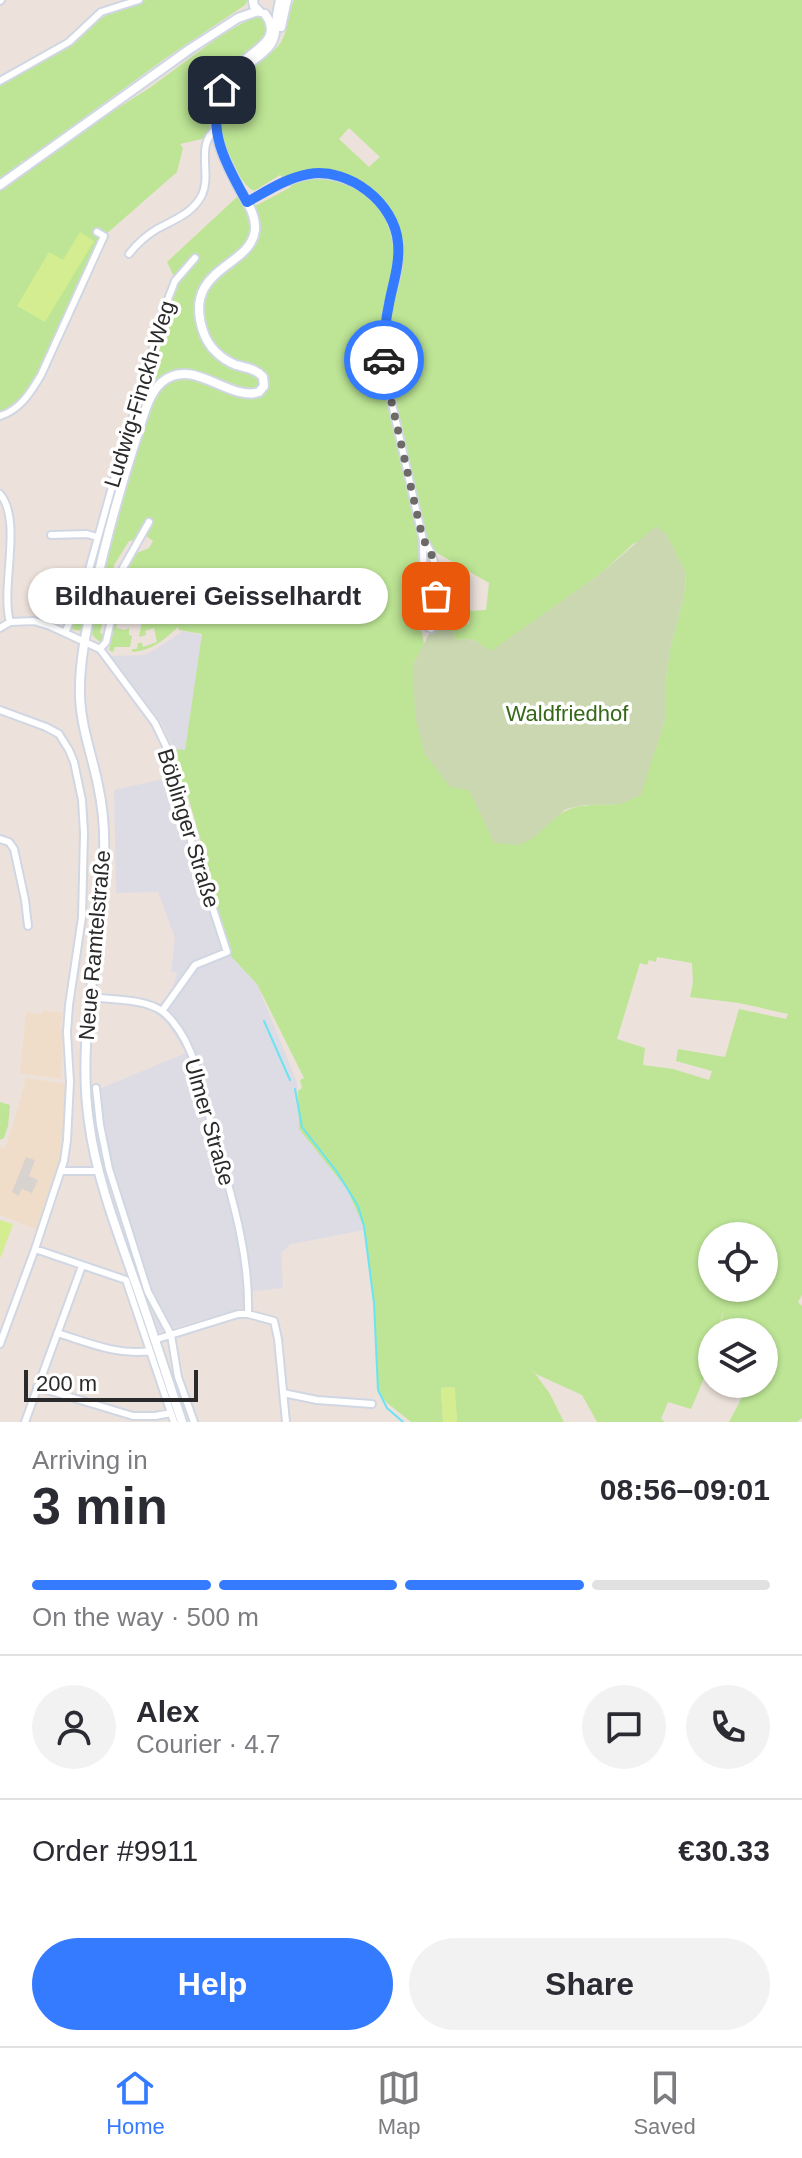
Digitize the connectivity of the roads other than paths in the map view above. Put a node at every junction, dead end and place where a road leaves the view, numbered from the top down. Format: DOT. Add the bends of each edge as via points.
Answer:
graph roads {
  1 [pos="139,0"];
  2 [pos="253,0"];
  3 [pos="280,0"];
  4 [pos="287,0"];
  5 [pos="276,10"];
  6 [pos="262,12"];
  7 [pos="238,18"];
  8 [pos="276,35"];
  9 [pos="232,74"];
  10 [pos="0,81"];
  11 [pos="216,129"];
  12 [pos="0,185"];
  13 [pos="247,202"];
  14 [pos="97,232"];
  15 [pos="129,254"];
  16 [pos="195,258"];
  17 [pos="0,416"];
  18 [pos="0,494"];
  19 [pos="149,522"];
  20 [pos="51,535"];
  21 [pos="97,537"];
  22 [pos="423,540"];
  23 [pos="0,571"];
  24 [pos="8,577"];
  25 [pos="10,622"];
  26 [pos="0,628"];
  27 [pos="65,633"];
  28 [pos="84,643"];
  29 [pos="100,649"];
  30 [pos="0,710"];
  31 [pos="0,839"];
  32 [pos="28,926"];
  33 [pos="90,997"];
  34 [pos="162,1011"];
  35 [pos="96,1088"];
  36 [pos="62,1171"];
  37 [pos="99,1171"];
  38 [pos="35,1249"];
  39 [pos="82,1266"];
  40 [pos="248,1314"];
  41 [pos="57,1333"];
  42 [pos="171,1335"];
  43 [pos="154,1340"];
  44 [pos="0,1344"];
  45 [pos="150,1351"];
  46 [pos="37,1387"];
  47 [pos="283,1393"];
  48 [pos="372,1404"];
  49 [pos="171,1413"];
  50 [pos="25,1422"];
  51 [pos="174,1422"];
  52 [pos="182,1422"];
  53 [pos="194,1422"];
  54 [pos="286,1422"];
  1 -- 10 [label="street" via="101,12 69,42"];
  2 -- 6 [label="main road"];
  2 -- 7 [label="main road"];
  3 -- 5 [label="main road"];
  4 -- 8 [label="main road"];
  5 -- 6 [label="main road"];
  5 -- 8 [label="main road"];
  6 -- 7 [label="main road"];
  6 -- 9 [label="main road, Neue Ramtelstraße" via="270,20 268,39"];
  7 -- 12 [label="main road"];
  8 -- 9 [label="main road" via="270,48"];
  9 -- 11 [label="main road, Neue Ramtelstraße" via="217,101"];
  11 -- 13 [label="main road, Neue Ramtelstraße"];
  11 -- 15 [label="street" via="206,142 206,180 199,199"];
  13 -- 22 [label="street" via="292,178 329,174 361,187 391,216 398,268 388,306 384,364"];
  13 -- 28 [label="main road, Neue Ramtelstraße" via="255,224 252,241 208,282 200,315 213,348 226,360 261,374 264,386 250,394 183,374 154,391 115,509"];
  14 -- 17 [label="street" via="104,236 41,375 21,404"];
  16 -- 21 [label="street, Ludwig-Finckh-Weg" via="171,288"];
  18 -- 24 [label="street" via="11,526"];
  19 -- 29 [label="street" via="123,568"];
  20 -- 21 [label="street"];
  21 -- 27 [label="street, Ludwig-Finckh-Weg" via="77,613"];
  22 -- 22 [label="street" via="422,619 431,629 437,619 435,564"];
  23 -- 24 [label="street"];
  24 -- 25 [label="street"];
  25 -- 26 [label="street"];
  25 -- 27 [label="street" via="34,621"];
  27 -- 28 [label="street"];
  28 -- 29 [label="street"];
  28 -- 33 [label="main road, Neue Ramtelstraße" via="81,707 101,803 104,854"];
  29 -- 34 [label="street, Böblinger Straße" via="166,746 175,791 227,952 195,965"];
  30 -- 36 [label="street" via="59,734 74,762 82,800 82,917 69,1005 69,1108"];
  31 -- 32 [label="street" via="14,849"];
  33 -- 34 [label="street"];
  33 -- 37 [label="main road, Neue Ramtelstraße" via="85,1085"];
  34 -- 40 [label="street, Ulmer Straße" via="190,1049 203,1091 242,1242"];
  35 -- 42 [label="street" via="114,1184 148,1292"];
  36 -- 37 [label="street"];
  36 -- 38 [label="street"];
  37 -- 43 [label="main road, Neue Ramtelstraße"];
  38 -- 39 [label="street"];
  38 -- 44 [label="street"];
  39 -- 41 [label="street"];
  39 -- 45 [label="street" via="126,1280"];
  40 -- 42 [label="street"];
  40 -- 47 [label="street" via="274,1321"];
  41 -- 45 [label="street" via="124,1352"];
  41 -- 46 [label="street"];
  42 -- 43 [label="street"];
  42 -- 53 [label="street"];
  43 -- 52 [label="main road, Neue Ramtelstraße"];
  45 -- 49 [label="street"];
  46 -- 49 [label="street" via="133,1416"];
  46 -- 50 [label="street"];
  47 -- 48 [label="street"];
  47 -- 54 [label="street"];
  49 -- 51 [label="street"];
}
